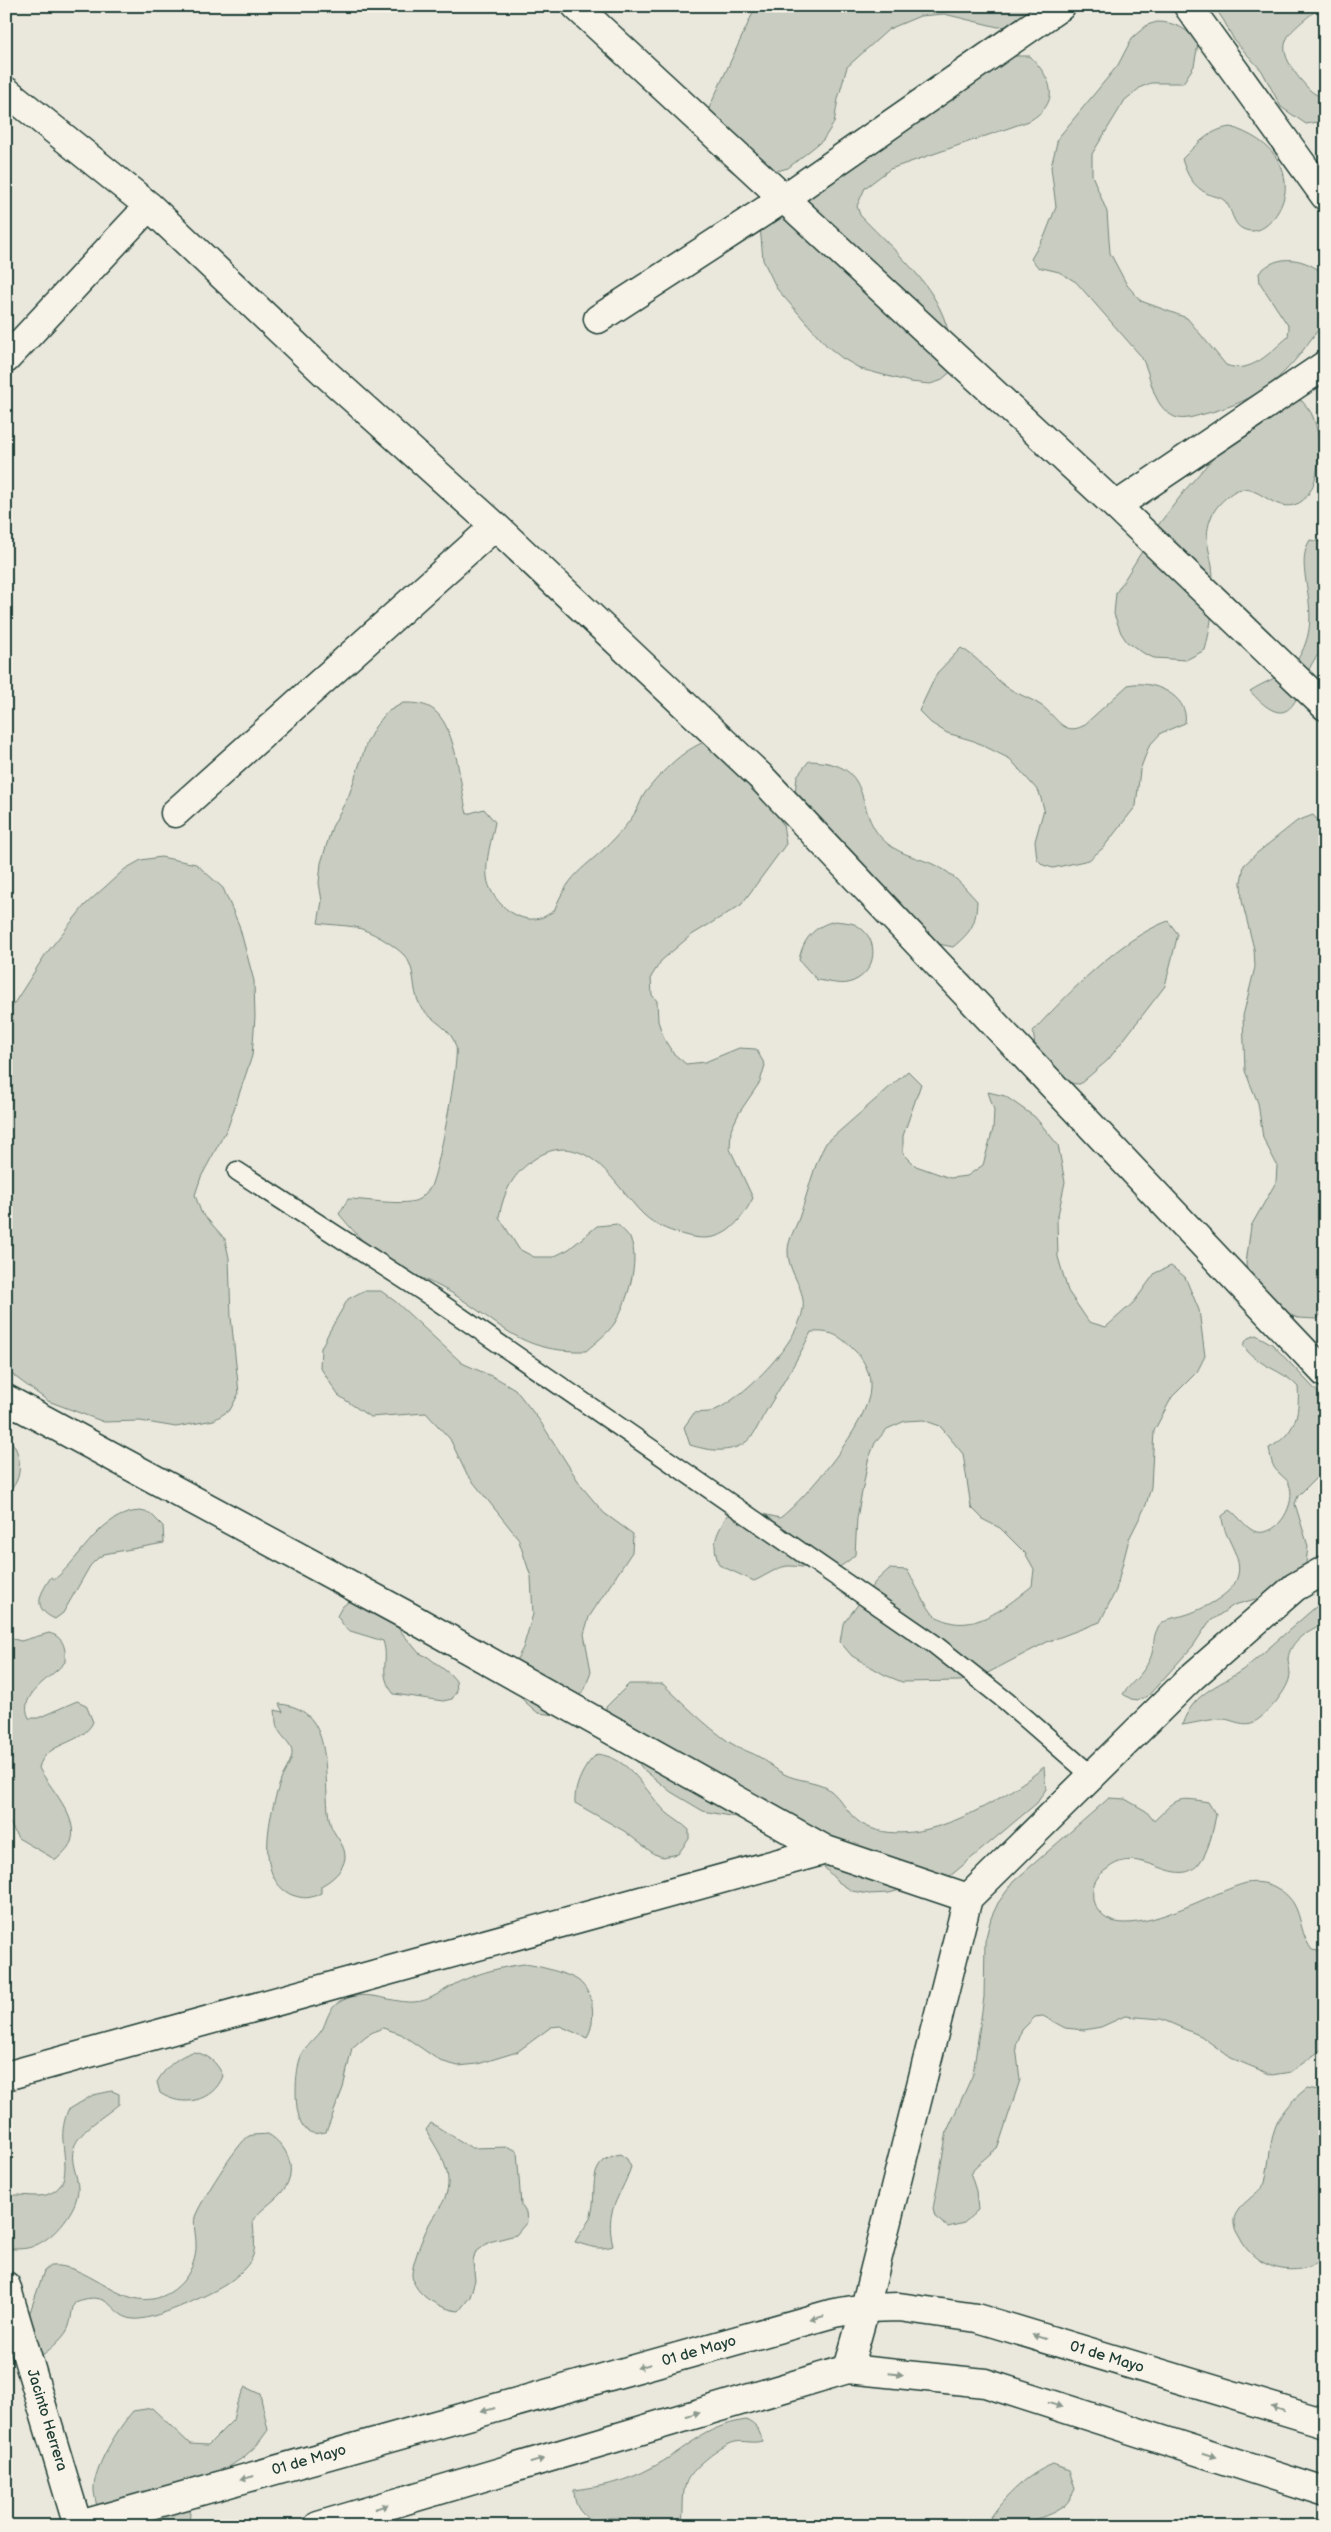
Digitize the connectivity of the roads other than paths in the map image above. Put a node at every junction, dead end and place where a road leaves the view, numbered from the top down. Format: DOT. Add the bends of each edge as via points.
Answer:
graph roads {
  1 [pos="576,6"];
  2 [pos="1062,6"];
  3 [pos="1188,6"];
  4 [pos="6,91"];
  5 [pos="1325,196"];
  6 [pos="783,199"];
  7 [pos="149,206"];
  8 [pos="598,319"];
  9 [pos="6,359"];
  10 [pos="1325,365"];
  11 [pos="1116,506"];
  12 [pos="496,526"];
  13 [pos="1325,706"];
  14 [pos="175,813"];
  15 [pos="237,1171"];
  16 [pos="1325,1373"];
  17 [pos="6,1399"];
  18 [pos="1325,1570"];
  19 [pos="1092,1776"];
  20 [pos="826,1850"];
  21 [pos="968,1898"];
  22 [pos="6,2076"];
  23 [pos="6,2286"];
  24 [pos="865,2308"];
  25 [pos="848,2368"];
  26 [pos="1325,2423"];
  27 [pos="1325,2492"];
  28 [pos="77,2526"];
  29 [pos="318,2526"];
  1 -- 6 [label="street"];
  2 -- 6 [label="street"];
  3 -- 5 [label="street"];
  4 -- 7 [label="street"];
  6 -- 8 [label="street"];
  6 -- 11 [label="street"];
  7 -- 9 [label="street"];
  7 -- 12 [label="street" via="325,373"];
  10 -- 11 [label="street"];
  11 -- 13 [label="street"];
  12 -- 14 [label="street"];
  12 -- 16 [label="street" via="760,776"];
  15 -- 19 [label="lane" via="433,1298 934,1644"];
  17 -- 20 [label="street" via="408,1616"];
  18 -- 19 [label="street" via="1295,1587 1192,1676"];
  19 -- 21 [label="street"];
  20 -- 21 [label="street"];
  20 -- 22 [label="street"];
  21 -- 24 [label="street"];
  23 -- 28 [label="street, Jacinto Herrera"];
  24 -- 25 [label="street"];
  26 -- 24 [label="street, 01 de Mayo, one-way" via="977,2318 899,2307"];
  24 -- 28 [label="street, 01 de Mayo, one-way" via="824,2316"];
  25 -- 27 [label="street, one-way" via="985,2383"];
  29 -- 25 [label="street, one-way"];
}
